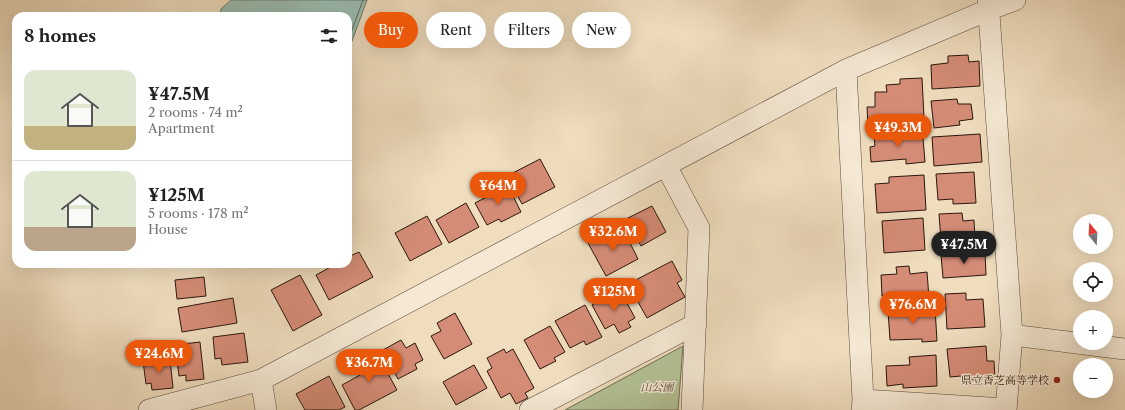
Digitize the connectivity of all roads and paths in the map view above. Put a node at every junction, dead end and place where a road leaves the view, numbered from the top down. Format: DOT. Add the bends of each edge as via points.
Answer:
graph roads {
  1 [pos="1015,0"];
  2 [pos="988,5"];
  3 [pos="846,70"];
  4 [pos="666,166"];
  5 [pos="696,324"];
  6 [pos="1012,335"];
  7 [pos="1125,349"];
  8 [pos="261,380"];
  9 [pos="862,405"];
  10 [pos="1006,409"];
  11 [pos="149,410"];
  12 [pos="266,410"];
  13 [pos="530,410"];
  14 [pos="692,410"];
  1 -- 2 [label="street"];
  2 -- 3 [label="street"];
  2 -- 6 [label="street"];
  3 -- 4 [label="street"];
  3 -- 9 [label="street"];
  4 -- 5 [label="street" via="699,228"];
  4 -- 8 [label="street"];
  5 -- 13 [label="street"];
  5 -- 14 [label="street"];
  6 -- 7 [label="street"];
  6 -- 10 [label="street"];
  8 -- 11 [label="street"];
  8 -- 12 [label="street"];
  9 -- 10 [label="street"];
}
